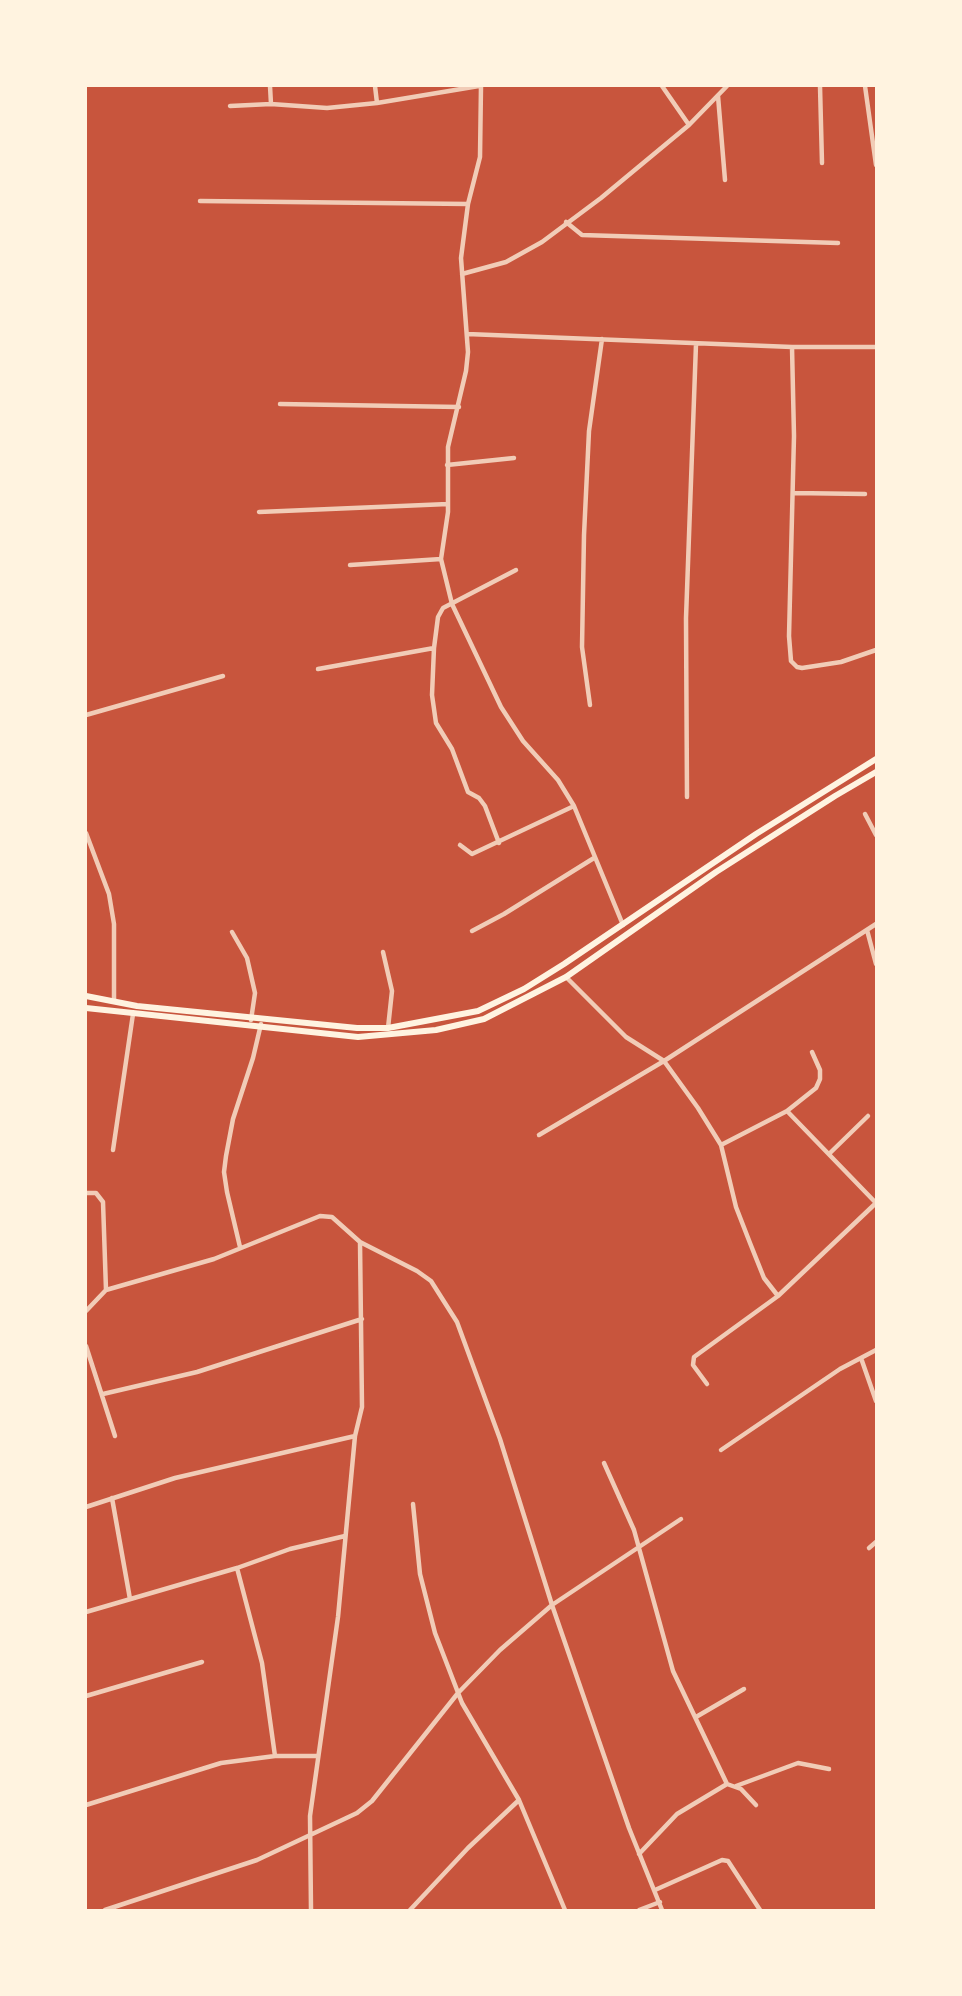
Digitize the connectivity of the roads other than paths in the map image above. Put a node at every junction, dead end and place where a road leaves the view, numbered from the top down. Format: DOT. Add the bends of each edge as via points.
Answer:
graph roads {
  1 [pos="270,86"];
  2 [pos="375,86"];
  3 [pos="480,86"];
  4 [pos="662,86"];
  5 [pos="727,86"];
  6 [pos="820,86"];
  7 [pos="865,86"];
  8 [pos="718,96"];
  9 [pos="377,103"];
  10 [pos="271,104"];
  11 [pos="230,106"];
  12 [pos="689,125"];
  13 [pos="822,163"];
  14 [pos="876,165"];
  15 [pos="725,180"];
  16 [pos="200,201"];
  17 [pos="468,204"];
  18 [pos="566,222"];
  19 [pos="838,243"];
  20 [pos="462,274"];
  21 [pos="466,334"];
  22 [pos="602,339"];
  23 [pos="696,344"];
  24 [pos="792,347"];
  25 [pos="876,347"];
  26 [pos="280,405"];
  27 [pos="459,406"];
  28 [pos="514,458"];
  29 [pos="447,465"];
  30 [pos="793,493"];
  31 [pos="865,494"];
  32 [pos="448,504"];
  33 [pos="259,512"];
  34 [pos="441,559"];
  35 [pos="350,565"];
  36 [pos="516,570"];
  37 [pos="452,604"];
  38 [pos="434,648"];
  39 [pos="876,650"];
  40 [pos="318,669"];
  41 [pos="223,676"];
  42 [pos="590,705"];
  43 [pos="86,715"];
  44 [pos="876,759"];
  45 [pos="876,772"];
  46 [pos="687,797"];
  47 [pos="574,806"];
  48 [pos="865,814"];
  49 [pos="86,833"];
  50 [pos="876,835"];
  51 [pos="500,843"];
  52 [pos="460,845"];
  53 [pos="594,858"];
  54 [pos="876,924"];
  55 [pos="623,925"];
  56 [pos="867,930"];
  57 [pos="472,931"];
  58 [pos="232,932"];
  59 [pos="609,935"];
  60 [pos="616,942"];
  61 [pos="383,952"];
  62 [pos="876,964"];
  63 [pos="566,977"];
  64 [pos="86,996"];
  65 [pos="114,1000"];
  66 [pos="86,1008"];
  67 [pos="133,1014"];
  68 [pos="252,1017"];
  69 [pos="261,1018"];
  70 [pos="249,1025"];
  71 [pos="260,1027"];
  72 [pos="388,1028"];
  73 [pos="812,1052"];
  74 [pos="664,1061"];
  75 [pos="787,1111"];
  76 [pos="868,1116"];
  77 [pos="539,1136"];
  78 [pos="720,1145"];
  79 [pos="113,1150"];
  80 [pos="830,1153"];
  81 [pos="86,1193"];
  82 [pos="360,1242"];
  83 [pos="240,1247"];
  84 [pos="106,1290"];
  85 [pos="778,1296"];
  86 [pos="86,1311"];
  87 [pos="362,1319"];
  88 [pos="86,1346"];
  89 [pos="876,1350"];
  90 [pos="861,1358"];
  91 [pos="707,1384"];
  92 [pos="103,1394"];
  93 [pos="876,1401"];
  94 [pos="115,1436"];
  95 [pos="355,1436"];
  96 [pos="721,1450"];
  97 [pos="604,1463"];
  98 [pos="112,1498"];
  99 [pos="413,1504"];
  100 [pos="86,1507"];
  101 [pos="681,1519"];
  102 [pos="345,1536"];
  103 [pos="876,1542"];
  104 [pos="637,1546"];
  105 [pos="869,1548"];
  106 [pos="237,1568"];
  107 [pos="129,1599"];
  108 [pos="552,1605"];
  109 [pos="86,1612"];
  110 [pos="202,1662"];
  111 [pos="744,1689"];
  112 [pos="458,1693"];
  113 [pos="86,1696"];
  114 [pos="696,1717"];
  115 [pos="275,1756"];
  116 [pos="317,1756"];
  117 [pos="829,1769"];
  118 [pos="727,1784"];
  119 [pos="736,1786"];
  120 [pos="519,1800"];
  121 [pos="86,1805"];
  122 [pos="756,1805"];
  123 [pos="310,1837"];
  124 [pos="639,1854"];
  125 [pos="654,1890"];
  126 [pos="660,1902"];
  127 [pos="105,1911"];
  128 [pos="311,1911"];
  129 [pos="410,1911"];
  130 [pos="565,1911"];
  131 [pos="639,1911"];
  132 [pos="662,1911"];
  133 [pos="760,1911"];
  1 -- 10 [label="street"];
  2 -- 9 [label="street"];
  3 -- 9 [label="street"];
  3 -- 17 [label="street" via="481,150"];
  4 -- 12 [label="street"];
  5 -- 8 [label="street"];
  6 -- 13 [label="street"];
  7 -- 14 [label="street"];
  8 -- 12 [label="street"];
  8 -- 15 [label="street"];
  9 -- 10 [label="street" via="327,108"];
  10 -- 11 [label="street"];
  12 -- 18 [label="street"];
  16 -- 17 [label="street"];
  17 -- 20 [label="street"];
  18 -- 19 [label="street" via="582,235"];
  18 -- 20 [label="street" via="542,242 506,262"];
  20 -- 21 [label="street"];
  21 -- 22 [label="street"];
  21 -- 27 [label="street" via="466,371"];
  22 -- 23 [label="street"];
  22 -- 42 [label="street" via="589,431 584,535 582,647"];
  23 -- 24 [label="street"];
  23 -- 46 [label="street" via="686,618"];
  24 -- 25 [label="street"];
  24 -- 30 [label="street"];
  26 -- 27 [label="street"];
  27 -- 29 [label="street"];
  28 -- 29 [label="street"];
  29 -- 32 [label="street"];
  30 -- 31 [label="street"];
  30 -- 39 [label="street" via="789,636 793,664 802,668 841,662"];
  32 -- 33 [label="street"];
  32 -- 34 [label="street"];
  34 -- 35 [label="street"];
  34 -- 37 [label="street"];
  36 -- 37 [label="street"];
  37 -- 38 [label="street" via="440,614"];
  37 -- 47 [label="street" via="501,707"];
  38 -- 40 [label="street"];
  38 -- 51 [label="street" via="432,695 436,723 453,749 468,792 481,801"];
  41 -- 43 [label="street"];
  44 -- 55 [label="main road" via="756,834"];
  45 -- 60 [label="main road" via="716,872"];
  47 -- 51 [label="street"];
  47 -- 53 [label="street"];
  48 -- 50 [label="street"];
  49 -- 65 [label="street" via="109,894 114,924"];
  51 -- 52 [label="street" via="472,854"];
  53 -- 55 [label="street"];
  53 -- 57 [label="street"];
  54 -- 56 [label="street"];
  55 -- 59 [label="main road"];
  56 -- 62 [label="street"];
  56 -- 74 [label="street"];
  58 -- 68 [label="street" via="247,958 255,993"];
  59 -- 60 [label="main road"];
  59 -- 72 [label="main road" via="524,990 478,1011"];
  60 -- 63 [label="main road"];
  61 -- 72 [label="street" via="392,991"];
  63 -- 71 [label="main road" via="484,1019 453,1027 358,1037"];
  63 -- 74 [label="street" via="626,1037"];
  64 -- 65 [label="main road"];
  65 -- 68 [label="main road" via="137,1006"];
  66 -- 67 [label="main road"];
  67 -- 70 [label="main road"];
  67 -- 79 [label="street"];
  68 -- 69 [label="main road"];
  68 -- 70 [label="street"];
  69 -- 71 [label="street"];
  69 -- 72 [label="main road"];
  70 -- 71 [label="main road"];
  71 -- 83 [label="street" via="233,1119 224,1172"];
  73 -- 75 [label="street" via="820,1079 816,1088"];
  74 -- 77 [label="street"];
  74 -- 78 [label="street"];
  75 -- 78 [label="street"];
  75 -- 80 [label="street"];
  76 -- 80 [label="street"];
  78 -- 85 [label="street" via="736,1207 764,1278"];
  80 -- 85 [label="street" via="876,1203"];
  81 -- 84 [label="street" via="96,1193 103,1202"];
  82 -- 83 [label="street" via="332,1217 325,1216"];
  82 -- 87 [label="street"];
  82 -- 108 [label="street" via="431,1281 450,1307 500,1439"];
  83 -- 84 [label="street" via="214,1259"];
  84 -- 86 [label="street"];
  85 -- 91 [label="street" via="694,1357 693,1365"];
  87 -- 92 [label="street" via="198,1372"];
  87 -- 95 [label="street" via="362,1407"];
  88 -- 92 [label="street"];
  89 -- 90 [label="street"];
  90 -- 93 [label="street"];
  90 -- 96 [label="street"];
  92 -- 94 [label="street"];
  95 -- 98 [label="street" via="175,1478"];
  95 -- 102 [label="street"];
  97 -- 104 [label="street"];
  98 -- 100 [label="street"];
  98 -- 107 [label="street"];
  99 -- 112 [label="street" via="420,1574 435,1633"];
  101 -- 104 [label="street"];
  102 -- 106 [label="street"];
  102 -- 116 [label="street" via="338,1617"];
  103 -- 105 [label="street"];
  104 -- 108 [label="street"];
  104 -- 114 [label="street" via="673,1671"];
  106 -- 107 [label="street"];
  106 -- 115 [label="street" via="262,1663"];
  107 -- 109 [label="street"];
  108 -- 112 [label="street"];
  108 -- 124 [label="street"];
  110 -- 113 [label="street"];
  111 -- 114 [label="street"];
  112 -- 120 [label="street"];
  112 -- 123 [label="street" via="372,1801"];
  114 -- 118 [label="street"];
  115 -- 116 [label="street"];
  115 -- 121 [label="street" via="221,1763"];
  116 -- 123 [label="street"];
  117 -- 119 [label="street" via="798,1763"];
  118 -- 119 [label="street"];
  118 -- 124 [label="street" via="677,1814"];
  119 -- 122 [label="street"];
  120 -- 129 [label="street"];
  120 -- 130 [label="street"];
  123 -- 127 [label="street" via="257,1860"];
  123 -- 128 [label="street"];
  124 -- 125 [label="street"];
  125 -- 126 [label="street"];
  125 -- 133 [label="street" via="722,1860 728,1861"];
  126 -- 131 [label="street"];
  126 -- 132 [label="street"];
}
